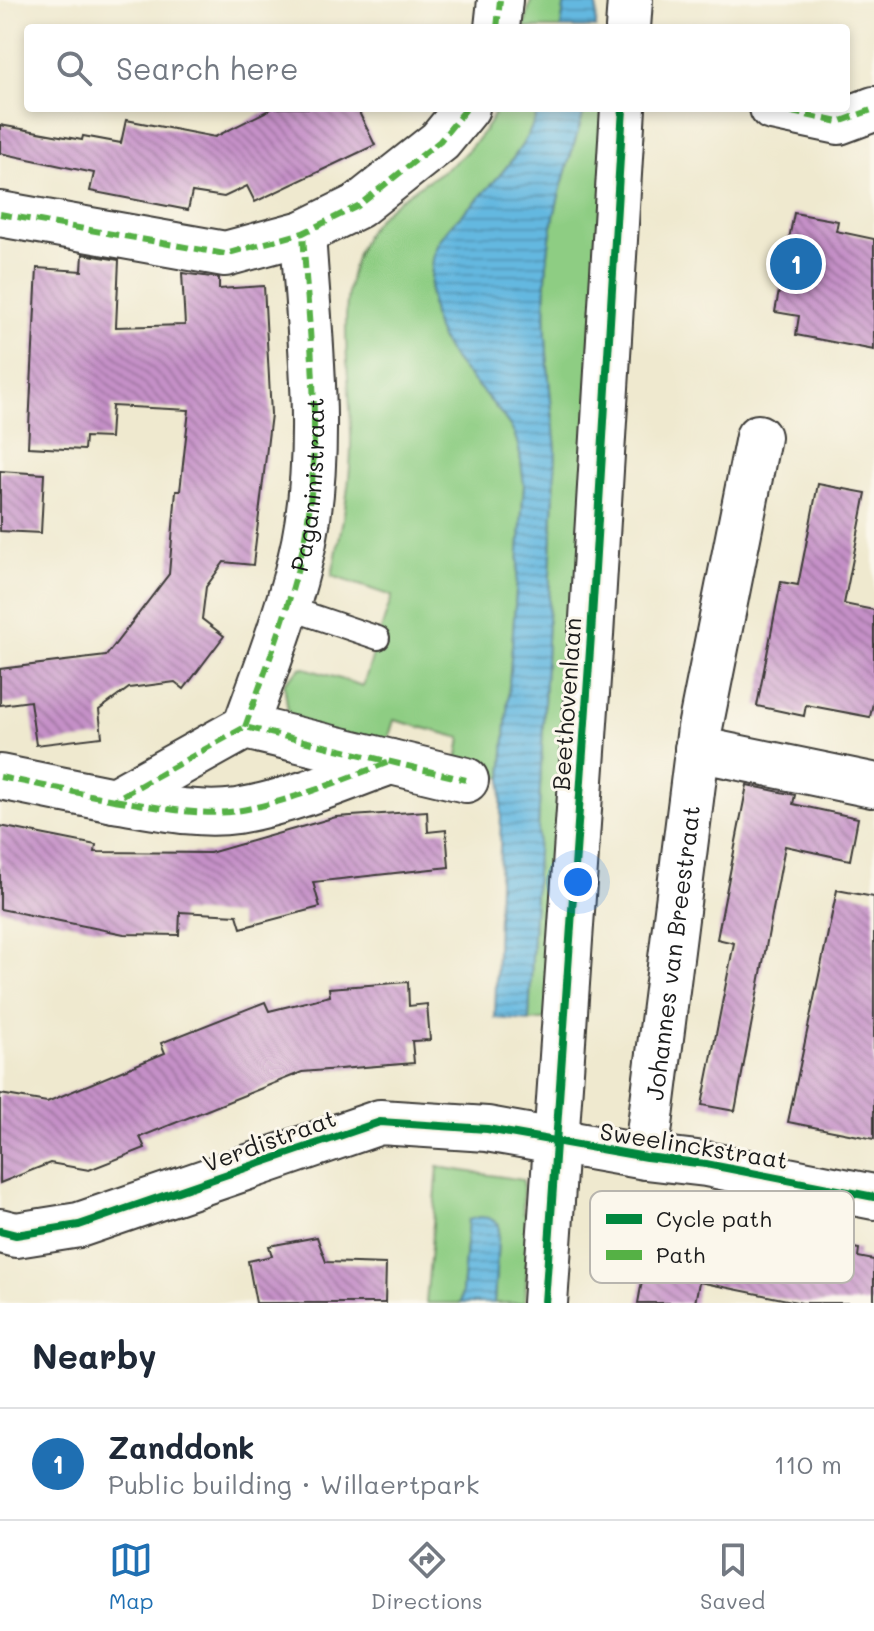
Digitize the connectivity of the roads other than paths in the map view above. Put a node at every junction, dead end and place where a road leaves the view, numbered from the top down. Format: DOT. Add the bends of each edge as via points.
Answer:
graph roads {
  1 [pos="500,0"];
  2 [pos="630,0"];
  3 [pos="497,24"];
  4 [pos="628,24"];
  5 [pos="873,106"];
  6 [pos="464,112"];
  7 [pos="623,112"];
  8 [pos="791,112"];
  9 [pos="0,214"];
  10 [pos="303,233"];
  11 [pos="758,437"];
  12 [pos="286,607"];
  13 [pos="378,638"];
  14 [pos="245,727"];
  15 [pos="697,749"];
  16 [pos="390,762"];
  17 [pos="0,777"];
  18 [pos="466,780"];
  19 [pos="872,785"];
  20 [pos="114,800"];
  21 [pos="555,1142"];
  22 [pos="646,1157"];
  23 [pos="843,1191"];
  24 [pos="854,1193"];
  25 [pos="874,1197"];
  26 [pos="0,1231"];
  27 [pos="545,1303"];
  1 -- 3 [label="street"];
  2 -- 4 [label="street"];
  5 -- 8 [label="street" via="839,122"];
  6 -- 10 [label="street" via="440,141 358,206"];
  7 -- 21 [label="street, Beethovenlaan"];
  9 -- 10 [label="street" via="225,254"];
  10 -- 12 [label="street, Paganinistraat" via="315,441 304,541"];
  11 -- 15 [label="street, Johannes van Breestraat"];
  12 -- 13 [label="lane"];
  12 -- 14 [label="street, Paganinistraat"];
  14 -- 16 [label="street"];
  14 -- 20 [label="street"];
  15 -- 19 [label="street"];
  15 -- 22 [label="street, Johannes van Breestraat"];
  16 -- 18 [label="street"];
  16 -- 20 [label="street" via="317,790 234,811"];
  17 -- 20 [label="street"];
  21 -- 22 [label="street, Sweelinckstraat"];
  21 -- 26 [label="street, Verdistraat" via="487,1129 380,1122 79,1225 16,1235"];
  21 -- 27 [label="street, Beethovenlaan"];
  22 -- 23 [label="street, Sweelinckstraat"];
  24 -- 25 [label="street, Sweelinckstraat"];
}
